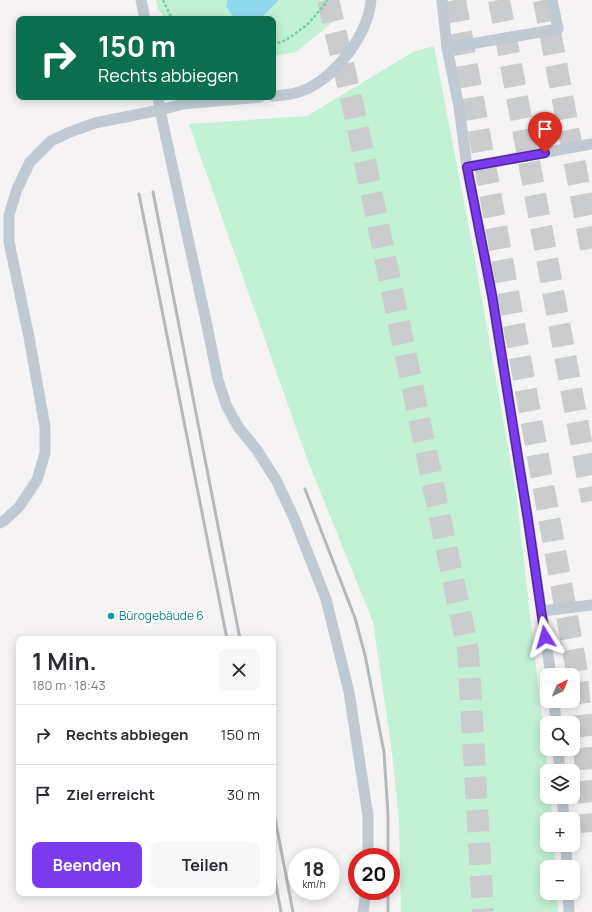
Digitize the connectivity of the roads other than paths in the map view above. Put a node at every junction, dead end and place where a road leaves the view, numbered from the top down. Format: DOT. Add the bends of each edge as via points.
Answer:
graph roads {
  1 [pos="141,0"];
  2 [pos="371,0"];
  3 [pos="442,0"];
  4 [pos="552,0"];
  5 [pos="144,16"];
  6 [pos="447,48"];
  7 [pos="276,96"];
  8 [pos="158,100"];
  9 [pos="227,100"];
  10 [pos="160,110"];
  11 [pos="592,144"];
  12 [pos="467,167"];
  13 [pos="0,523"];
  14 [pos="592,605"];
  15 [pos="542,611"];
  16 [pos="550,668"];
  17 [pos="368,848"];
  18 [pos="365,900"];
  19 [pos="568,900"];
  20 [pos="363,912"];
  21 [pos="569,912"];
  1 -- 5 [label="lane"];
  2 -- 7 [label="lane" via="362,31 352,49 339,64 308,89"];
  3 -- 6 [label="lane"];
  4 -- 6 [label="lane" via="558,29"];
  6 -- 12 [label="lane" via="459,107"];
  8 -- 10 [label="lane"];
  9 -- 10 [label="lane" via="183,104"];
  10 -- 13 [label="lane" via="95,123 51,141 30,162 17,189 9,215 9,242 45,427 45,453 37,480 19,507"];
  10 -- 17 [label="lane" via="218,380 227,407 276,480 326,599 349,692 368,816"];
  11 -- 12 [label="lane"];
  12 -- 15 [label="lane" via="492,295"];
  14 -- 15 [label="lane"];
  15 -- 16 [label="lane"];
  18 -- 20 [label="lane"];
  19 -- 21 [label="lane"];
}
